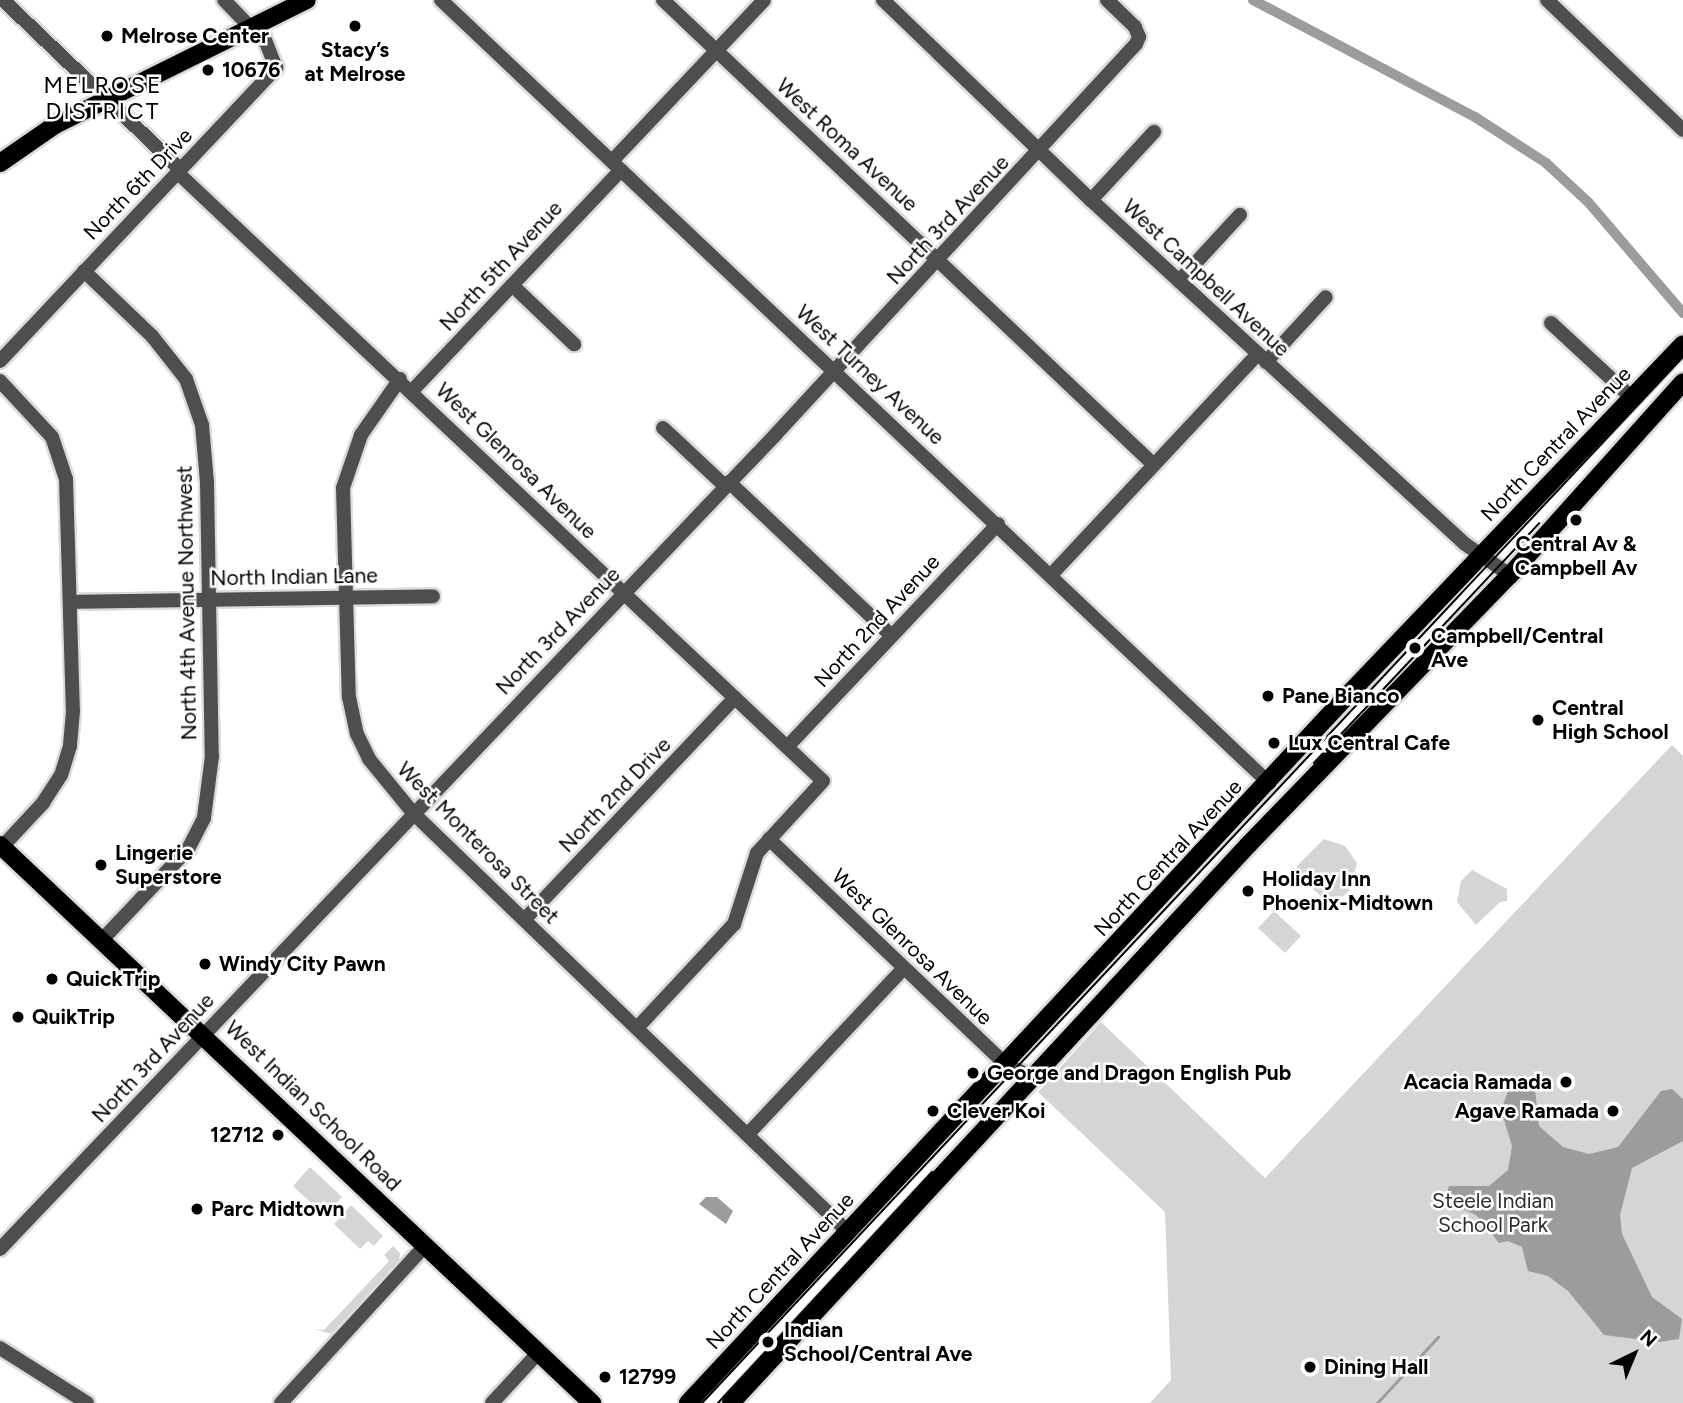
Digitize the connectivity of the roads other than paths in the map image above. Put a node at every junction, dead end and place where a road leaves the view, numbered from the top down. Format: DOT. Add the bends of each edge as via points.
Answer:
graph roads {
  1 [pos="3,0"];
  2 [pos="224,0"];
  3 [pos="307,0"];
  4 [pos="441,0"];
  5 [pos="663,0"];
  6 [pos="764,0"];
  7 [pos="883,0"];
  8 [pos="1107,0"];
  9 [pos="1547,0"];
  10 [pos="256,28"];
  11 [pos="717,50"];
  12 [pos="107,98"];
  13 [pos="1683,130"];
  14 [pos="1154,132"];
  15 [pos="1040,152"];
  16 [pos="0,163"];
  17 [pos="617,165"];
  18 [pos="179,172"];
  19 [pos="1091,200"];
  20 [pos="1240,215"];
  21 [pos="939,260"];
  22 [pos="84,271"];
  23 [pos="1179,281"];
  24 [pos="512,285"];
  25 [pos="1326,297"];
  26 [pos="1551,323"];
  27 [pos="574,344"];
  28 [pos="1683,344"];
  29 [pos="1262,358"];
  30 [pos="0,361"];
  31 [pos="835,371"];
  32 [pos="400,379"];
  33 [pos="0,381"];
  34 [pos="1683,382"];
  35 [pos="412,391"];
  36 [pos="1632,398"];
  37 [pos="663,428"];
  38 [pos="1154,465"];
  39 [pos="727,484"];
  40 [pos="998,524"];
  41 [pos="1479,556"];
  42 [pos="1051,575"];
  43 [pos="1510,575"];
  44 [pos="623,593"];
  45 [pos="346,596"];
  46 [pos="433,596"];
  47 [pos="207,600"];
  48 [pos="71,603"];
  49 [pos="892,636"];
  50 [pos="735,698"];
  51 [pos="787,747"];
  52 [pos="1269,783"];
  53 [pos="413,813"];
  54 [pos="769,839"];
  55 [pos="1,846"];
  56 [pos="525,919"];
  57 [pos="102,940"];
  58 [pos="904,968"];
  59 [pos="638,1027"];
  60 [pos="204,1034"];
  61 [pos="1006,1065"];
  62 [pos="1033,1077"];
  63 [pos="749,1133"];
  64 [pos="848,1231"];
  65 [pos="426,1245"];
  66 [pos="0,1249"];
  67 [pos="0,1348"];
  68 [pos="539,1352"];
  69 [pos="87,1403"];
  70 [pos="281,1403"];
  71 [pos="492,1403"];
  72 [pos="592,1403"];
  73 [pos="688,1403"];
  74 [pos="732,1403"];
  1 -- 12 [label="street, West Glenrosa Avenue"];
  2 -- 10 [label="street"];
  3 -- 10 [label="main road"];
  4 -- 17 [label="street, West Turney Avenue"];
  5 -- 11 [label="street, West Roma Avenue"];
  6 -- 11 [label="street, North 5th Avenue"];
  7 -- 15 [label="street, West Campbell Avenue"];
  8 -- 15 [label="street, North 3rd Avenue" via="1135,27 1139,37"];
  9 -- 13 [label="street"];
  10 -- 12 [label="main road"];
  10 -- 18 [label="street, North 6th Drive" via="276,68"];
  11 -- 17 [label="street, North 5th Avenue"];
  11 -- 21 [label="street, West Roma Avenue"];
  12 -- 16 [label="main road" via="55,125"];
  12 -- 18 [label="street, West Glenrosa Avenue"];
  14 -- 19 [label="street"];
  15 -- 19 [label="street, West Campbell Avenue"];
  15 -- 21 [label="street, North 3rd Avenue"];
  17 -- 24 [label="street, North 5th Avenue"];
  17 -- 31 [label="street, West Turney Avenue"];
  18 -- 22 [label="street, North 6th Drive"];
  18 -- 32 [label="street, West Glenrosa Avenue"];
  19 -- 23 [label="street, West Campbell Avenue"];
  20 -- 23 [label="street"];
  21 -- 31 [label="street, North 3rd Avenue"];
  21 -- 38 [label="street, West Roma Avenue"];
  22 -- 30 [label="street, North 6th Drive"];
  22 -- 47 [label="street, North 4th Avenue Northwest" via="174,362 197,403 206,482"];
  23 -- 29 [label="street, West Campbell Avenue"];
  24 -- 27 [label="street"];
  24 -- 35 [label="street, North 5th Avenue"];
  25 -- 29 [label="street"];
  26 -- 36 [label="street"];
  28 -- 36 [label="main road, North Central Avenue"];
  29 -- 38 [label="street"];
  29 -- 41 [label="street, West Campbell Avenue"];
  31 -- 39 [label="street, North 3rd Avenue"];
  31 -- 40 [label="street, West Turney Avenue"];
  32 -- 35 [label="street, West Glenrosa Avenue"];
  32 -- 45 [label="street, West Monterosa Street" via="361,435 343,488"];
  33 -- 48 [label="street" via="52,437 66,479"];
  34 -- 43 [label="main road"];
  35 -- 44 [label="street, West Glenrosa Avenue"];
  36 -- 41 [label="main road, North Central Avenue"];
  37 -- 39 [label="street"];
  38 -- 42 [label="street"];
  39 -- 44 [label="street, North 3rd Avenue"];
  39 -- 49 [label="street"];
  40 -- 42 [label="street, West Turney Avenue"];
  40 -- 49 [label="street, North 2nd Avenue"];
  41 -- 43 [label="street, West Campbell Avenue"];
  41 -- 52 [label="main road, North Central Avenue"];
  42 -- 52 [label="street, West Turney Avenue"];
  43 -- 62 [label="main road" via="1249,844"];
  44 -- 50 [label="street, West Glenrosa Avenue"];
  44 -- 53 [label="street, North 3rd Avenue"];
  45 -- 46 [label="street, North Indian Lane"];
  45 -- 47 [label="street, North Indian Lane"];
  45 -- 53 [label="street, West Monterosa Street" via="349,697 357,734 381,778"];
  47 -- 48 [label="street, North Indian Lane"];
  47 -- 57 [label="street, North 4th Avenue Northwest" via="212,756 204,818 188,849"];
  48 -- 55 [label="street" via="70,746 49,794"];
  49 -- 51 [label="street, North 2nd Avenue"];
  50 -- 51 [label="street, West Glenrosa Avenue"];
  50 -- 56 [label="street, North 2nd Drive"];
  51 -- 54 [label="street, West Glenrosa Avenue" via="822,781"];
  52 -- 61 [label="main road, North Central Avenue"];
  53 -- 56 [label="street, West Monterosa Street"];
  53 -- 60 [label="street, North 3rd Avenue"];
  54 -- 58 [label="street, West Glenrosa Avenue"];
  54 -- 59 [label="street" via="751,867 734,924"];
  55 -- 57 [label="main road, West Indian School Road"];
  56 -- 59 [label="street, West Monterosa Street"];
  57 -- 60 [label="main road, West Indian School Road"];
  58 -- 61 [label="street, West Glenrosa Avenue"];
  58 -- 63 [label="street"];
  59 -- 63 [label="street, West Monterosa Street"];
  60 -- 65 [label="main road, West Indian School Road"];
  60 -- 66 [label="street, North 3rd Avenue"];
  61 -- 62 [label="street, West Glenrosa Avenue"];
  61 -- 64 [label="main road, North Central Avenue"];
  62 -- 74 [label="main road"];
  63 -- 64 [label="street, West Monterosa Street"];
  64 -- 73 [label="main road, North Central Avenue"];
  65 -- 68 [label="main road, West Indian School Road"];
  65 -- 70 [label="street"];
  67 -- 69 [label="street"];
  68 -- 71 [label="street"];
  68 -- 72 [label="main road, West Indian School Road"];
}
